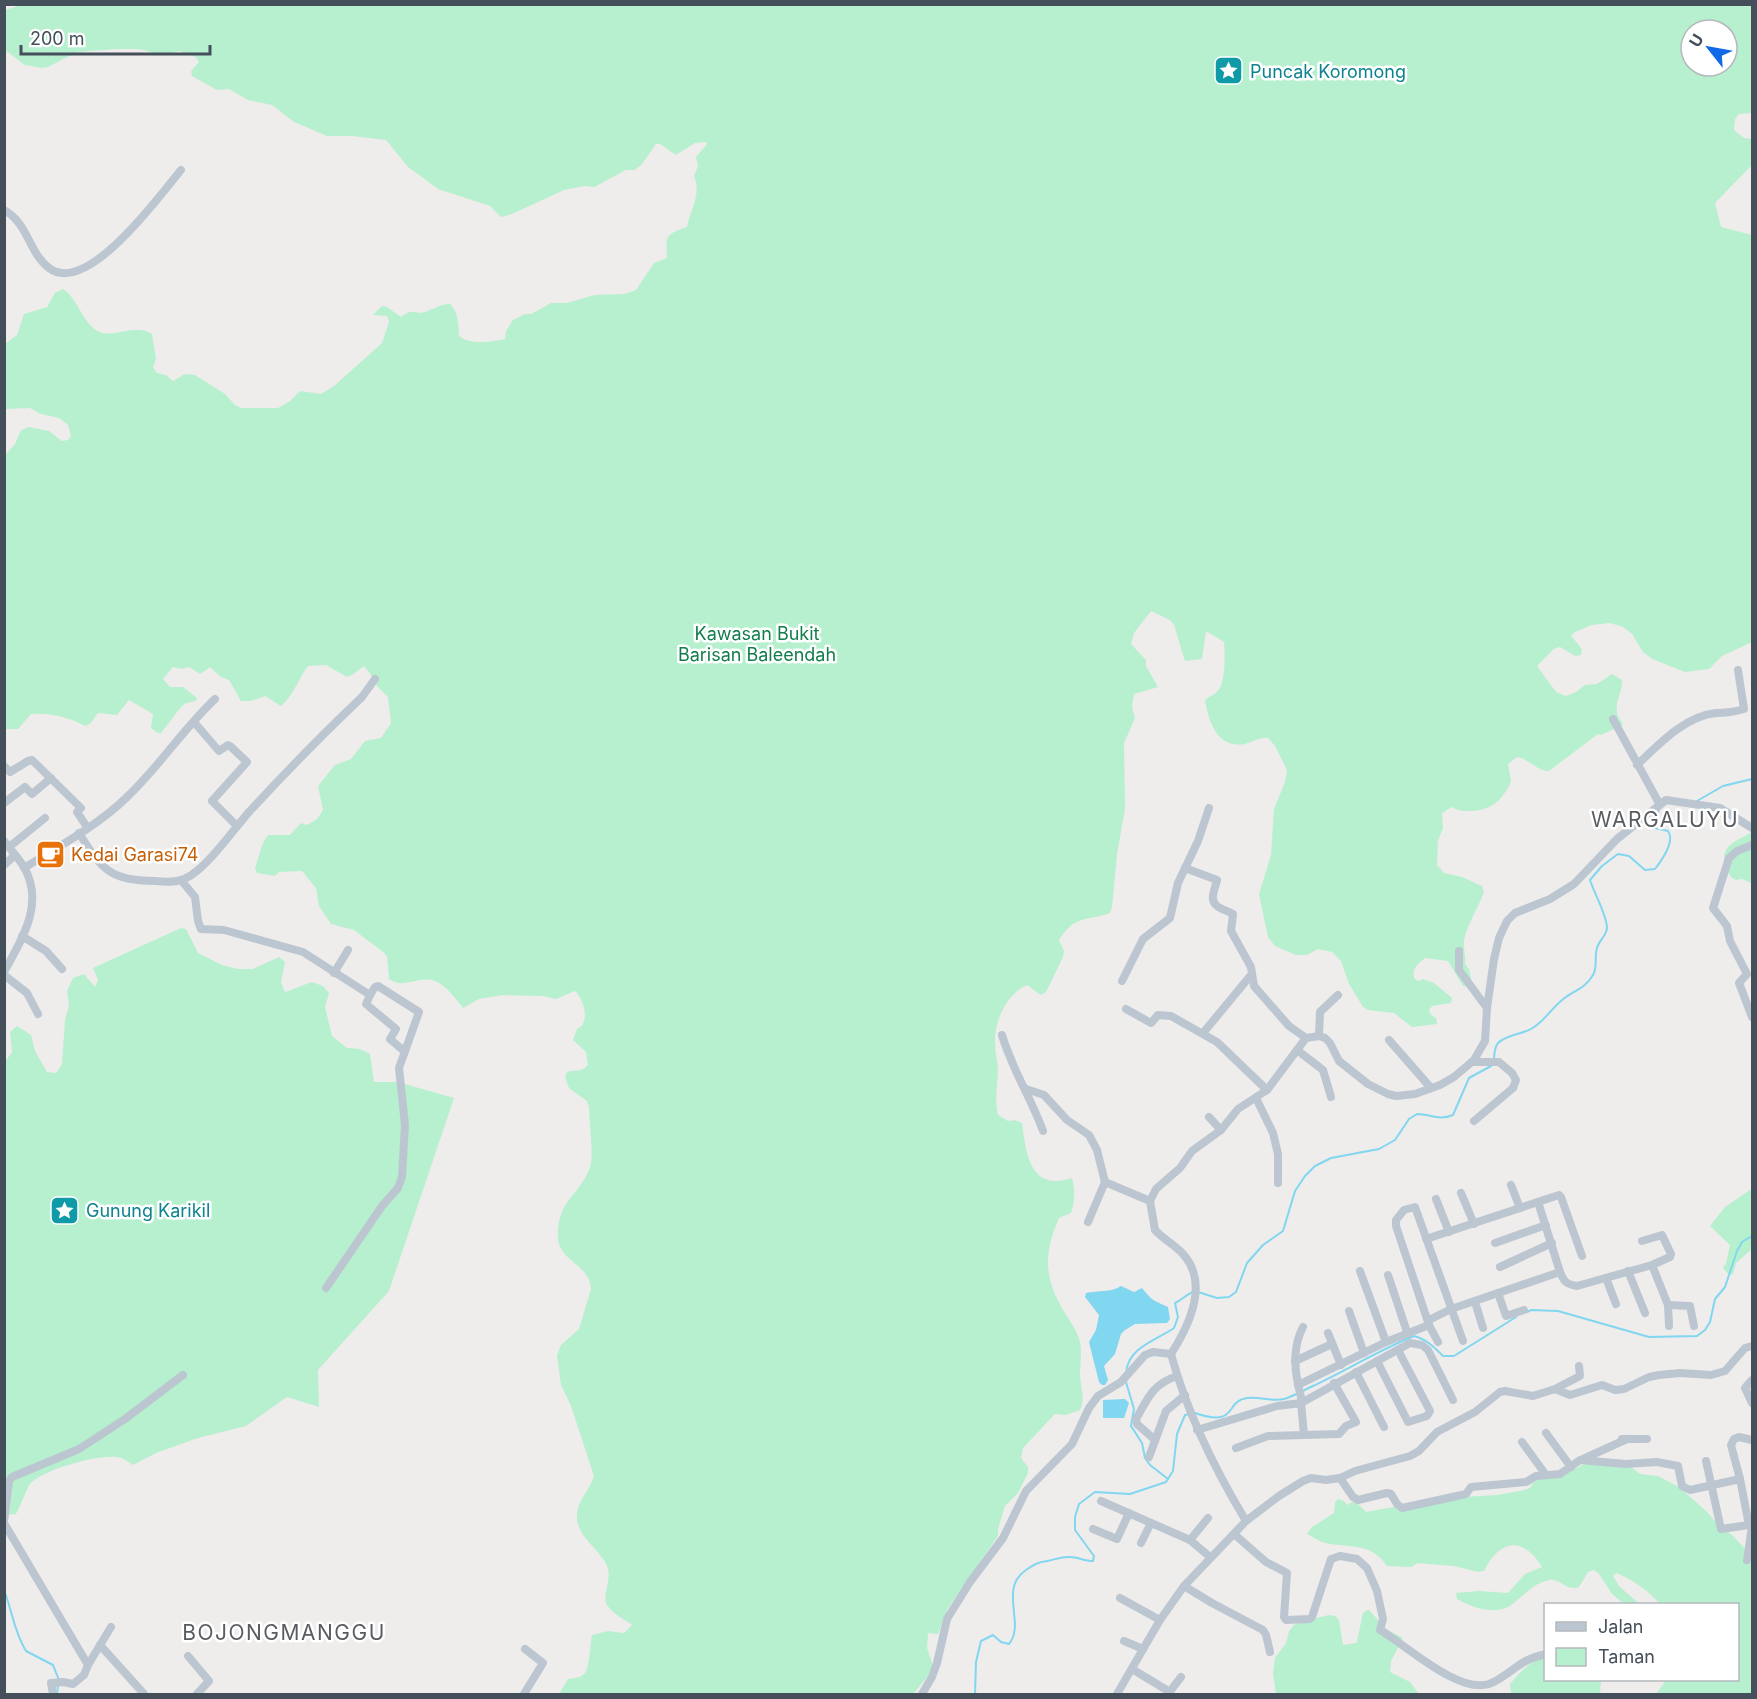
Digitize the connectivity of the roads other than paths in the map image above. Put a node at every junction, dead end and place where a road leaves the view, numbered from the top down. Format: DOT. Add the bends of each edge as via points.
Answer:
graph roads {
  1 [pos="181,170"];
  2 [pos="4,210"];
  3 [pos="1738,670"];
  4 [pos="375,679"];
  5 [pos="215,699"];
  6 [pos="1613,719"];
  7 [pos="194,722"];
  8 [pos="1637,765"];
  9 [pos="4,766"];
  10 [pos="51,778"];
  11 [pos="4,803"];
  12 [pos="1660,805"];
  13 [pos="1209,808"];
  14 [pos="45,818"];
  15 [pos="237,826"];
  16 [pos="1752,828"];
  17 [pos="83,830"];
  18 [pos="7,844"];
  19 [pos="1752,844"];
  20 [pos="15,855"];
  21 [pos="4,865"];
  22 [pos="24,868"];
  23 [pos="1185,868"];
  24 [pos="181,880"];
  25 [pos="22,936"];
  26 [pos="348,950"];
  27 [pos="1460,951"];
  28 [pos="8,956"];
  29 [pos="62,969"];
  30 [pos="334,972"];
  31 [pos="4,973"];
  32 [pos="1251,975"];
  33 [pos="1122,981"];
  34 [pos="370,995"];
  35 [pos="1338,995"];
  36 [pos="1487,1008"];
  37 [pos="1126,1009"];
  38 [pos="38,1014"];
  39 [pos="1752,1017"];
  40 [pos="1203,1033"];
  41 [pos="1002,1035"];
  42 [pos="1319,1036"];
  43 [pos="1306,1038"];
  44 [pos="1389,1040"];
  45 [pos="1297,1050"];
  46 [pos="404,1051"];
  47 [pos="1472,1062"];
  48 [pos="1431,1088"];
  49 [pos="1026,1089"];
  50 [pos="1267,1090"];
  51 [pos="1331,1097"];
  52 [pos="1256,1098"];
  53 [pos="1209,1117"];
  54 [pos="1474,1121"];
  55 [pos="1221,1130"];
  56 [pos="1043,1131"];
  57 [pos="1105,1182"];
  58 [pos="1278,1183"];
  59 [pos="1511,1185"];
  60 [pos="1461,1193"];
  61 [pos="1436,1199"];
  62 [pos="1150,1201"];
  63 [pos="1538,1202"];
  64 [pos="1520,1208"];
  65 [pos="1088,1222"];
  66 [pos="1474,1224"];
  67 [pos="1546,1225"];
  68 [pos="1449,1232"];
  69 [pos="1426,1239"];
  70 [pos="1642,1241"];
  71 [pos="1495,1243"];
  72 [pos="1552,1243"];
  73 [pos="1582,1256"];
  74 [pos="1652,1265"];
  75 [pos="1500,1267"];
  76 [pos="1360,1271"];
  77 [pos="1628,1271"];
  78 [pos="1560,1272"];
  79 [pos="1388,1275"];
  80 [pos="1606,1278"];
  81 [pos="326,1287"];
  82 [pos="1498,1293"];
  83 [pos="1475,1302"];
  84 [pos="1616,1304"];
  85 [pos="1668,1305"];
  86 [pos="1451,1309"];
  87 [pos="1524,1310"];
  88 [pos="1349,1311"];
  89 [pos="1645,1313"];
  90 [pos="1429,1322"];
  91 [pos="1669,1326"];
  92 [pos="1694,1326"];
  93 [pos="1303,1327"];
  94 [pos="1483,1328"];
  95 [pos="1407,1332"];
  96 [pos="1328,1333"];
  97 [pos="1463,1341"];
  98 [pos="1386,1342"];
  99 [pos="1438,1342"];
  100 [pos="1332,1344"];
  101 [pos="1752,1346"];
  102 [pos="1398,1350"];
  103 [pos="1364,1353"];
  104 [pos="1171,1354"];
  105 [pos="1295,1361"];
  106 [pos="1377,1361"];
  107 [pos="1341,1365"];
  108 [pos="1579,1366"];
  109 [pos="1356,1371"];
  110 [pos="183,1375"];
  111 [pos="1177,1376"];
  112 [pos="1752,1380"];
  113 [pos="1334,1383"];
  114 [pos="1556,1389"];
  115 [pos="1300,1392"];
  116 [pos="1185,1395"];
  117 [pos="1453,1400"];
  118 [pos="1752,1403"];
  119 [pos="1384,1427"];
  120 [pos="1197,1430"];
  121 [pos="1545,1433"];
  122 [pos="1728,1433"];
  123 [pos="1304,1435"];
  124 [pos="1739,1437"];
  125 [pos="1613,1439"];
  126 [pos="1627,1439"];
  127 [pos="1647,1439"];
  128 [pos="1155,1440"];
  129 [pos="1752,1440"];
  130 [pos="1522,1442"];
  131 [pos="1236,1448"];
  132 [pos="1149,1457"];
  133 [pos="1580,1460"];
  134 [pos="1706,1461"];
  135 [pos="1571,1467"];
  136 [pos="1545,1475"];
  137 [pos="1340,1478"];
  138 [pos="1740,1479"];
  139 [pos="1711,1487"];
  140 [pos="1101,1501"];
  141 [pos="1129,1513"];
  142 [pos="1208,1518"];
  143 [pos="1246,1521"];
  144 [pos="4,1522"];
  145 [pos="1751,1522"];
  146 [pos="1151,1523"];
  147 [pos="1093,1529"];
  148 [pos="1233,1534"];
  149 [pos="1190,1540"];
  150 [pos="1141,1543"];
  151 [pos="1210,1557"];
  152 [pos="1748,1560"];
  153 [pos="1184,1586"];
  154 [pos="1120,1598"];
  155 [pos="1160,1620"];
  156 [pos="111,1627"];
  157 [pos="1124,1641"];
  158 [pos="100,1645"];
  159 [pos="525,1649"];
  160 [pos="1143,1649"];
  161 [pos="1270,1652"];
  162 [pos="1544,1654"];
  163 [pos="188,1656"];
  164 [pos="88,1665"];
  165 [pos="1132,1669"];
  166 [pos="1180,1677"];
  167 [pos="66,1683"];
  168 [pos="1169,1693"];
  169 [pos="67,1694"];
  170 [pos="53,1695"];
  171 [pos="144,1695"];
  172 [pos="197,1695"];
  173 [pos="524,1695"];
  174 [pos="922,1695"];
  175 [pos="1118,1695"];
  1 -- 2 [label="street" via="124,238 99,260 71,272 46,266 19,222"];
  3 -- 8 [label="street" via="1744,709 1688,723"];
  4 -- 15 [label="street"];
  5 -- 7 [label="street"];
  6 -- 8 [label="street"];
  7 -- 15 [label="street" via="219,751 228,745 247,762 212,801"];
  7 -- 17 [label="street" via="125,799"];
  8 -- 12 [label="street"];
  9 -- 10 [label="street" via="10,772 32,760"];
  10 -- 11 [label="street" via="32,794 25,787"];
  10 -- 17 [label="street" via="81,808 77,812"];
  12 -- 16 [label="street" via="1666,800 1720,808"];
  12 -- 36 [label="street" via="1617,839 1574,884 1515,913 1507,921 1499,938"];
  13 -- 23 [label="street"];
  14 -- 18 [label="street"];
  15 -- 24 [label="street" via="201,867"];
  17 -- 22 [label="street"];
  17 -- 24 [label="street" via="94,857 112,874 142,881"];
  18 -- 20 [label="street"];
  19 -- 39 [label="street" via="1729,858 1713,908 1727,926 1747,974 1738,983"];
  20 -- 21 [label="street"];
  20 -- 22 [label="street"];
  22 -- 25 [label="street" via="34,896"];
  23 -- 32 [label="street" via="1217,880 1214,902 1233,914 1231,931 1251,967"];
  23 -- 33 [label="street" via="1176,886 1170,918 1143,939"];
  24 -- 30 [label="street" via="195,897 201,929 224,930 303,952"];
  25 -- 28 [label="street"];
  25 -- 29 [label="street" via="46,951"];
  26 -- 30 [label="street"];
  27 -- 36 [label="street" via="1459,970"];
  28 -- 31 [label="street"];
  30 -- 34 [label="street"];
  31 -- 38 [label="street" via="27,993"];
  32 -- 40 [label="street"];
  32 -- 43 [label="street" via="1254,986 1276,1013"];
  34 -- 46 [label="street" via="366,1004 396,1029 390,1039"];
  34 -- 46 [label="street" via="378,986 419,1012"];
  35 -- 42 [label="street" via="1320,1012"];
  36 -- 47 [label="street" via="1485,1041"];
  37 -- 40 [label="street" via="1151,1023 1158,1015 1171,1016"];
  40 -- 50 [label="street"];
  41 -- 49 [label="street"];
  42 -- 43 [label="street"];
  42 -- 48 [label="street" via="1330,1043 1339,1061 1382,1092 1406,1096"];
  43 -- 45 [label="street"];
  44 -- 48 [label="street"];
  45 -- 50 [label="street"];
  45 -- 51 [label="street" via="1323,1070"];
  46 -- 81 [label="street" via="399,1068 405,1125 402,1178"];
  47 -- 48 [label="street" via="1454,1077"];
  47 -- 54 [label="street" via="1501,1063 1516,1080"];
  49 -- 56 [label="street"];
  49 -- 57 [label="street" via="1044,1095 1089,1136"];
  50 -- 52 [label="street"];
  52 -- 55 [label="street" via="1238,1109"];
  52 -- 58 [label="street" via="1274,1132"];
  53 -- 55 [label="street"];
  55 -- 62 [label="street" via="1192,1151 1180,1168 1156,1188"];
  57 -- 62 [label="street"];
  57 -- 65 [label="street"];
  59 -- 64 [label="street"];
  60 -- 66 [label="street"];
  61 -- 68 [label="street"];
  62 -- 104 [label="street" via="1155,1230 1183,1254 1196,1285 1186,1329"];
  63 -- 64 [label="street"];
  63 -- 67 [label="street"];
  63 -- 73 [label="street" via="1561,1197"];
  64 -- 66 [label="street"];
  66 -- 68 [label="street"];
  67 -- 71 [label="street"];
  67 -- 72 [label="street"];
  68 -- 69 [label="street"];
  69 -- 86 [label="street"];
  69 -- 90 [label="street" via="1415,1207 1404,1210 1395,1226"];
  70 -- 74 [label="street" via="1664,1236 1671,1254 1667,1260"];
  72 -- 75 [label="street"];
  72 -- 78 [label="street"];
  74 -- 77 [label="street"];
  74 -- 85 [label="street"];
  76 -- 98 [label="street"];
  77 -- 80 [label="street"];
  77 -- 89 [label="street"];
  78 -- 80 [label="street" via="1569,1285"];
  78 -- 82 [label="street"];
  79 -- 95 [label="street"];
  80 -- 84 [label="street"];
  82 -- 83 [label="street"];
  82 -- 87 [label="street" via="1506,1316"];
  83 -- 86 [label="street"];
  83 -- 94 [label="street"];
  85 -- 91 [label="street"];
  85 -- 92 [label="street" via="1690,1306"];
  86 -- 90 [label="street"];
  86 -- 97 [label="street"];
  88 -- 103 [label="street"];
  90 -- 95 [label="street"];
  90 -- 99 [label="street"];
  93 -- 105 [label="street" via="1297,1337"];
  95 -- 98 [label="street"];
  96 -- 100 [label="street"];
  98 -- 103 [label="street"];
  100 -- 105 [label="street"];
  100 -- 107 [label="street"];
  101 -- 114 [label="street" via="1745,1348 1721,1373 1659,1375 1618,1390 1605,1384 1570,1395"];
  102 -- 106 [label="street"];
  102 -- 106 [label="street" via="1430,1411 1426,1416 1408,1422"];
  102 -- 117 [label="street" via="1415,1342 1428,1350"];
  103 -- 107 [label="street"];
  104 -- 111 [label="street"];
  104 -- 174 [label="street" via="1144,1355 1125,1378 1098,1396 1072,1444 1026,1491 1003,1538 947,1619 937,1663"];
  105 -- 115 [label="street"];
  106 -- 109 [label="street"];
  107 -- 115 [label="street"];
  108 -- 114 [label="street" via="1580,1376"];
  109 -- 113 [label="street"];
  109 -- 119 [label="street"];
  110 -- 144 [label="street" via="78,1449 12,1477"];
  111 -- 116 [label="street"];
  111 -- 128 [label="street" via="1156,1386 1137,1419 1137,1424"];
  112 -- 118 [label="street" via="1745,1388"];
  113 -- 115 [label="street"];
  113 -- 123 [label="street" via="1356,1422 1338,1434"];
  114 -- 137 [label="street" via="1533,1396 1500,1392 1475,1412 1437,1432 1410,1456"];
  115 -- 120 [label="street" via="1277,1406"];
  115 -- 123 [label="street"];
  116 -- 120 [label="street"];
  116 -- 128 [label="street" via="1166,1411"];
  120 -- 143 [label="street"];
  121 -- 135 [label="street"];
  122 -- 124 [label="street"];
  123 -- 131 [label="street" via="1268,1436"];
  124 -- 129 [label="street"];
  124 -- 138 [label="street" via="1731,1445"];
  125 -- 126 [label="street"];
  126 -- 127 [label="street"];
  126 -- 133 [label="street"];
  128 -- 132 [label="street"];
  130 -- 136 [label="street"];
  133 -- 135 [label="street"];
  133 -- 139 [label="street" via="1676,1464 1686,1489"];
  134 -- 139 [label="street"];
  135 -- 136 [label="street" via="1560,1474"];
  136 -- 137 [label="street" via="1526,1482 1471,1486 1466,1494 1402,1508 1387,1493 1358,1500"];
  137 -- 143 [label="street" via="1303,1481"];
  138 -- 139 [label="street"];
  138 -- 145 [label="street"];
  139 -- 145 [label="street" via="1721,1529"];
  140 -- 141 [label="street"];
  141 -- 146 [label="street"];
  141 -- 147 [label="street" via="1117,1539"];
  142 -- 149 [label="street"];
  143 -- 148 [label="street"];
  144 -- 164 [label="street"];
  145 -- 152 [label="street"];
  146 -- 149 [label="street"];
  146 -- 150 [label="street"];
  148 -- 151 [label="street"];
  148 -- 162 [label="street" via="1266,1562 1287,1573 1287,1620 1312,1617 1331,1559 1357,1558 1367,1568 1377,1591 1383,1619 1380,1630 1457,1680 1471,1686 1484,1685 1526,1660"];
  149 -- 151 [label="street"];
  151 -- 153 [label="street"];
  153 -- 155 [label="street"];
  153 -- 161 [label="street" via="1263,1630"];
  154 -- 155 [label="street"];
  155 -- 160 [label="street"];
  156 -- 158 [label="street"];
  157 -- 160 [label="street"];
  158 -- 164 [label="street"];
  158 -- 171 [label="street"];
  159 -- 173 [label="street" via="543,1663"];
  160 -- 165 [label="street"];
  163 -- 172 [label="street" via="209,1682"];
  164 -- 167 [label="street" via="76,1682"];
  165 -- 168 [label="street"];
  165 -- 175 [label="street"];
  166 -- 168 [label="street"];
  167 -- 169 [label="street"];
  167 -- 170 [label="street" via="52,1682"];
}
